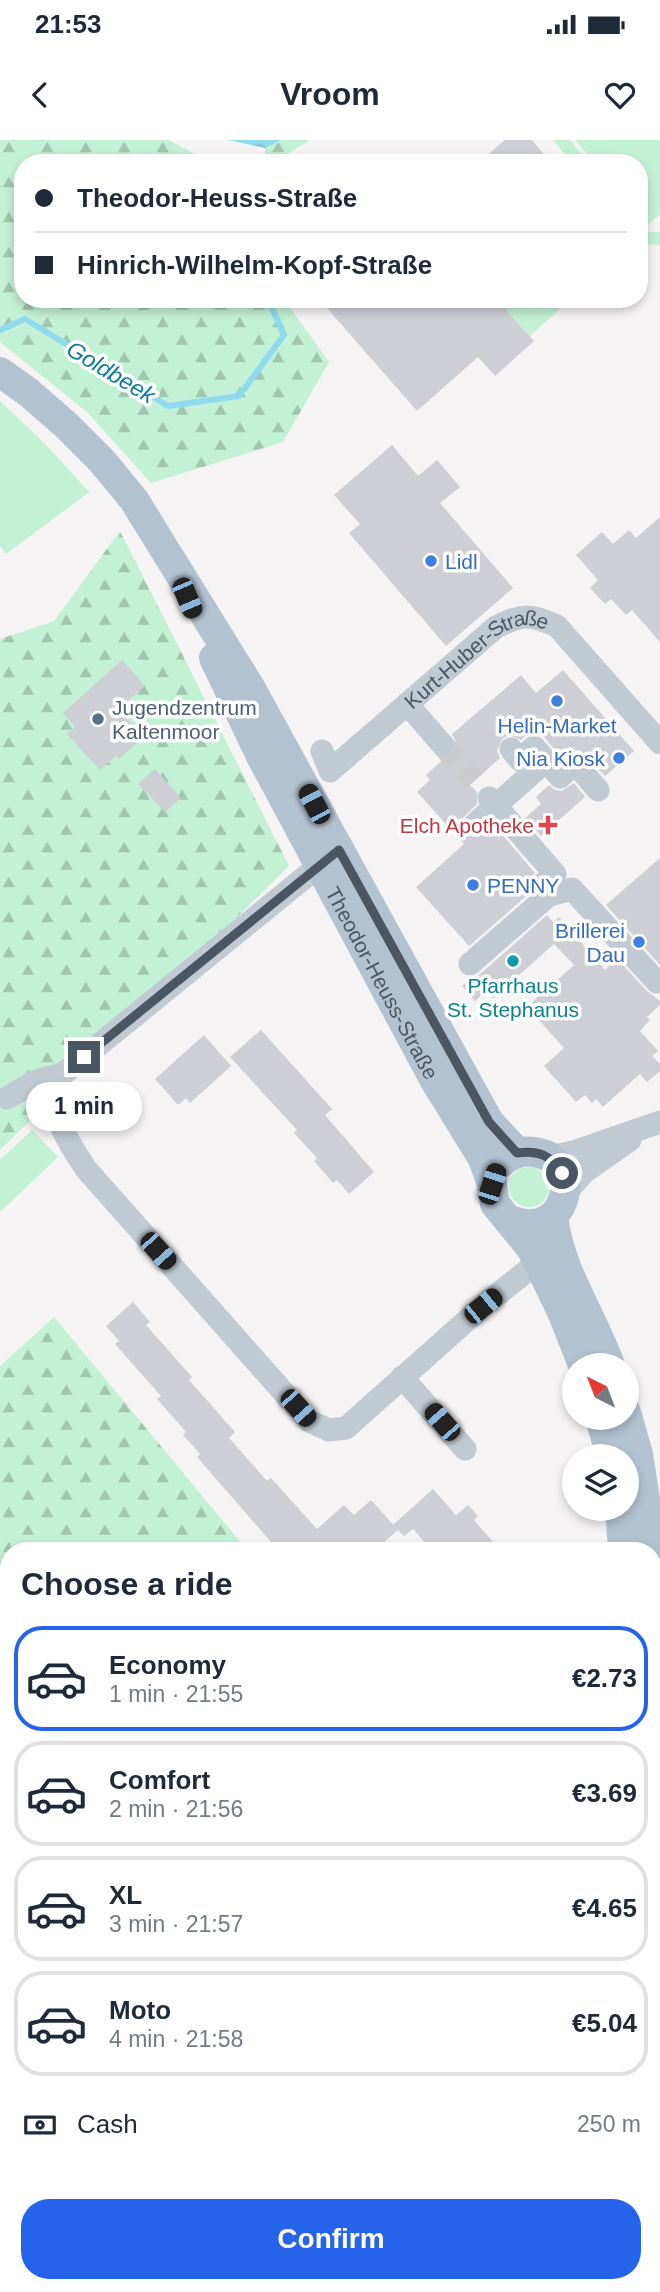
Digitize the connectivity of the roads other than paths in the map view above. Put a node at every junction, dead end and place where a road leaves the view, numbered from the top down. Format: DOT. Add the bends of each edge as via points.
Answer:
graph roads {
  1 [pos="0,372"];
  2 [pos="407,704"];
  3 [pos="660,743"];
  4 [pos="442,744"];
  5 [pos="511,749"];
  6 [pos="322,751"];
  7 [pos="546,761"];
  8 [pos="598,790"];
  9 [pos="492,802"];
  10 [pos="476,823"];
  11 [pos="329,858"];
  12 [pos="549,895"];
  13 [pos="470,964"];
  14 [pos="660,981"];
  15 [pos="63,1074"];
  16 [pos="7,1098"];
  17 [pos="657,1123"];
  18 [pos="517,1153"];
  19 [pos="549,1157"];
  20 [pos="492,1184"];
  21 [pos="559,1205"];
  22 [pos="508,1219"];
  23 [pos="538,1262"];
  24 [pos="579,1353"];
  25 [pos="605,1353"];
  26 [pos="402,1377"];
  27 [pos="630,1430"];
  28 [pos="465,1448"];
  29 [pos="621,1521"];
  30 [pos="623,1542"];
  31 [pos="651,1542"];
  1 -- 11 [label="main road, Theodor-Heuss-Straße" via="102,461 134,500 168,551 231,696"];
  2 -- 3 [label="street, Kurt-Huber-Straße" via="496,627 514,618 535,616 557,626"];
  2 -- 4 [label="street"];
  2 -- 6 [label="street, Kurt-Huber-Straße" via="330,771"];
  5 -- 7 [label="street" via="520,760 534,747"];
  7 -- 8 [label="street" via="560,777 575,763"];
  7 -- 9 [label="street"];
  9 -- 10 [label="street"];
  9 -- 12 [label="street" via="555,874 541,886"];
  11 -- 15 [label="street"];
  11 -- 18 [label="main road, Theodor-Heuss-Straße" via="489,1122"];
  11 -- 20 [label="main road, Theodor-Heuss-Straße" via="438,1087 478,1149"];
  12 -- 13 [label="street"];
  12 -- 14 [label="street" via="572,889"];
  15 -- 16 [label="street" via="36,1081"];
  15 -- 26 [label="street" via="55,1092 58,1119 86,1169 309,1420 329,1430 346,1428"];
  17 -- 19 [label="street"];
  17 -- 21 [label="street" via="584,1172"];
  18 -- 19 [label="main road" via="539,1152"];
  18 -- 20 [label="main road" via="496,1170"];
  19 -- 21 [label="main road" via="562,1173"];
  20 -- 22 [label="main road, Theodor-Heuss-Straße" via="495,1204"];
  21 -- 22 [label="main road" via="543,1223 519,1224"];
  21 -- 25 [label="main road" via="556,1240"];
  22 -- 23 [label="main road, Theodor-Heuss-Straße"];
  23 -- 24 [label="main road, Theodor-Heuss-Straße"];
  23 -- 26 [label="street"];
  26 -- 28 [label="street"];
  27 -- 31 [label="main road"];
  29 -- 30 [label="main road"];
}
